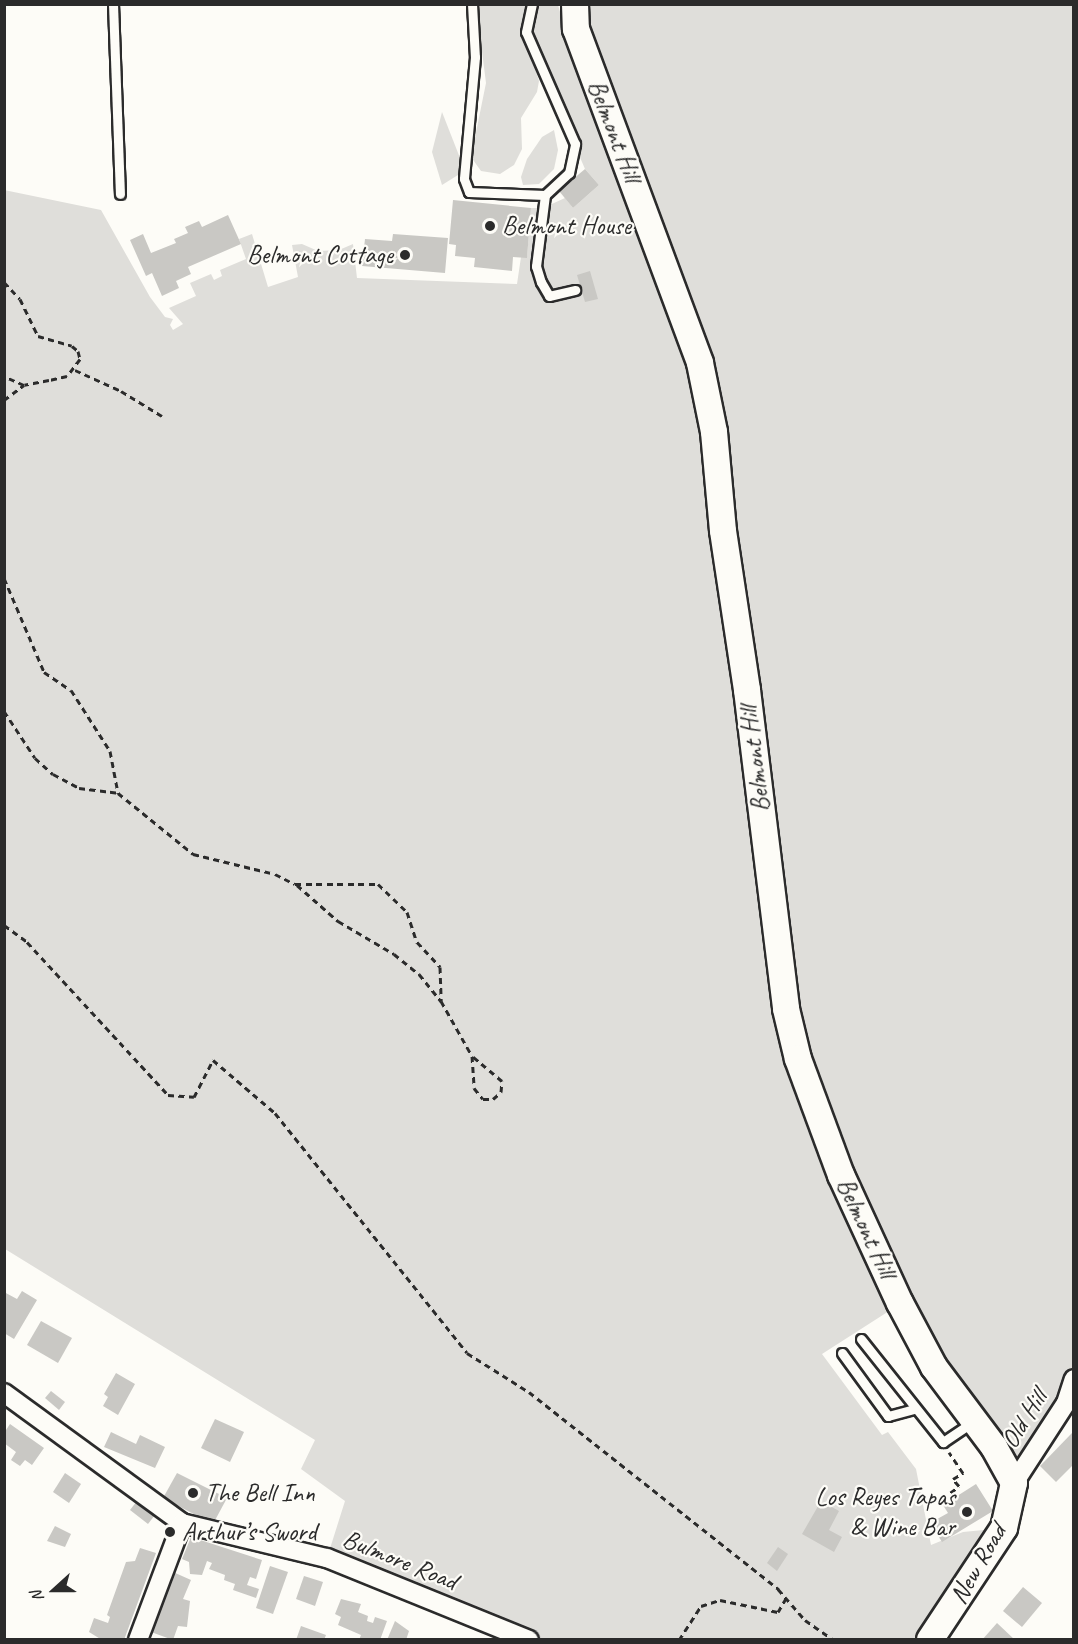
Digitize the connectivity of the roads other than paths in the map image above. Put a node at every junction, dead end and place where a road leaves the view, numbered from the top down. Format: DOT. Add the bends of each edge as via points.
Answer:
graph roads {
  1 [pos="114,4"];
  2 [pos="472,4"];
  3 [pos="532,4"];
  4 [pos="575,4"];
  5 [pos="120,194"];
  6 [pos="545,195"];
  7 [pos="575,290"];
  8 [pos="861,1339"];
  9 [pos="842,1353"];
  10 [pos="1074,1379"];
  11 [pos="4,1393"];
  12 [pos="914,1409"];
  13 [pos="975,1421"];
  14 [pos="1014,1483"];
  15 [pos="182,1523"];
  16 [pos="138,1640"];
  17 [pos="529,1640"];
  18 [pos="930,1640"];
  1 -- 5 [label="lane"];
  2 -- 6 [label="lane" via="474,80 464,178 469,192"];
  3 -- 6 [label="lane" via="526,32 574,144 569,173"];
  4 -- 13 [label="main road, Belmont Hill" via="576,29 700,363 714,432 723,531 747,690 786,1009 798,1059 841,1175 900,1303 934,1367"];
  6 -- 7 [label="lane" via="536,266 541,282 549,296"];
  8 -- 12 [label="lane"];
  9 -- 12 [label="lane" via="888,1416"];
  10 -- 14 [label="street, Old Hill" via="1066,1402"];
  11 -- 15 [label="street, Bulmore Road"];
  12 -- 13 [label="lane" via="943,1442"];
  13 -- 14 [label="main road, Belmont Hill"];
  14 -- 18 [label="main road, New Road" via="1004,1528"];
  15 -- 16 [label="street"];
  15 -- 17 [label="street, Bulmore Road" via="327,1558"];
}
